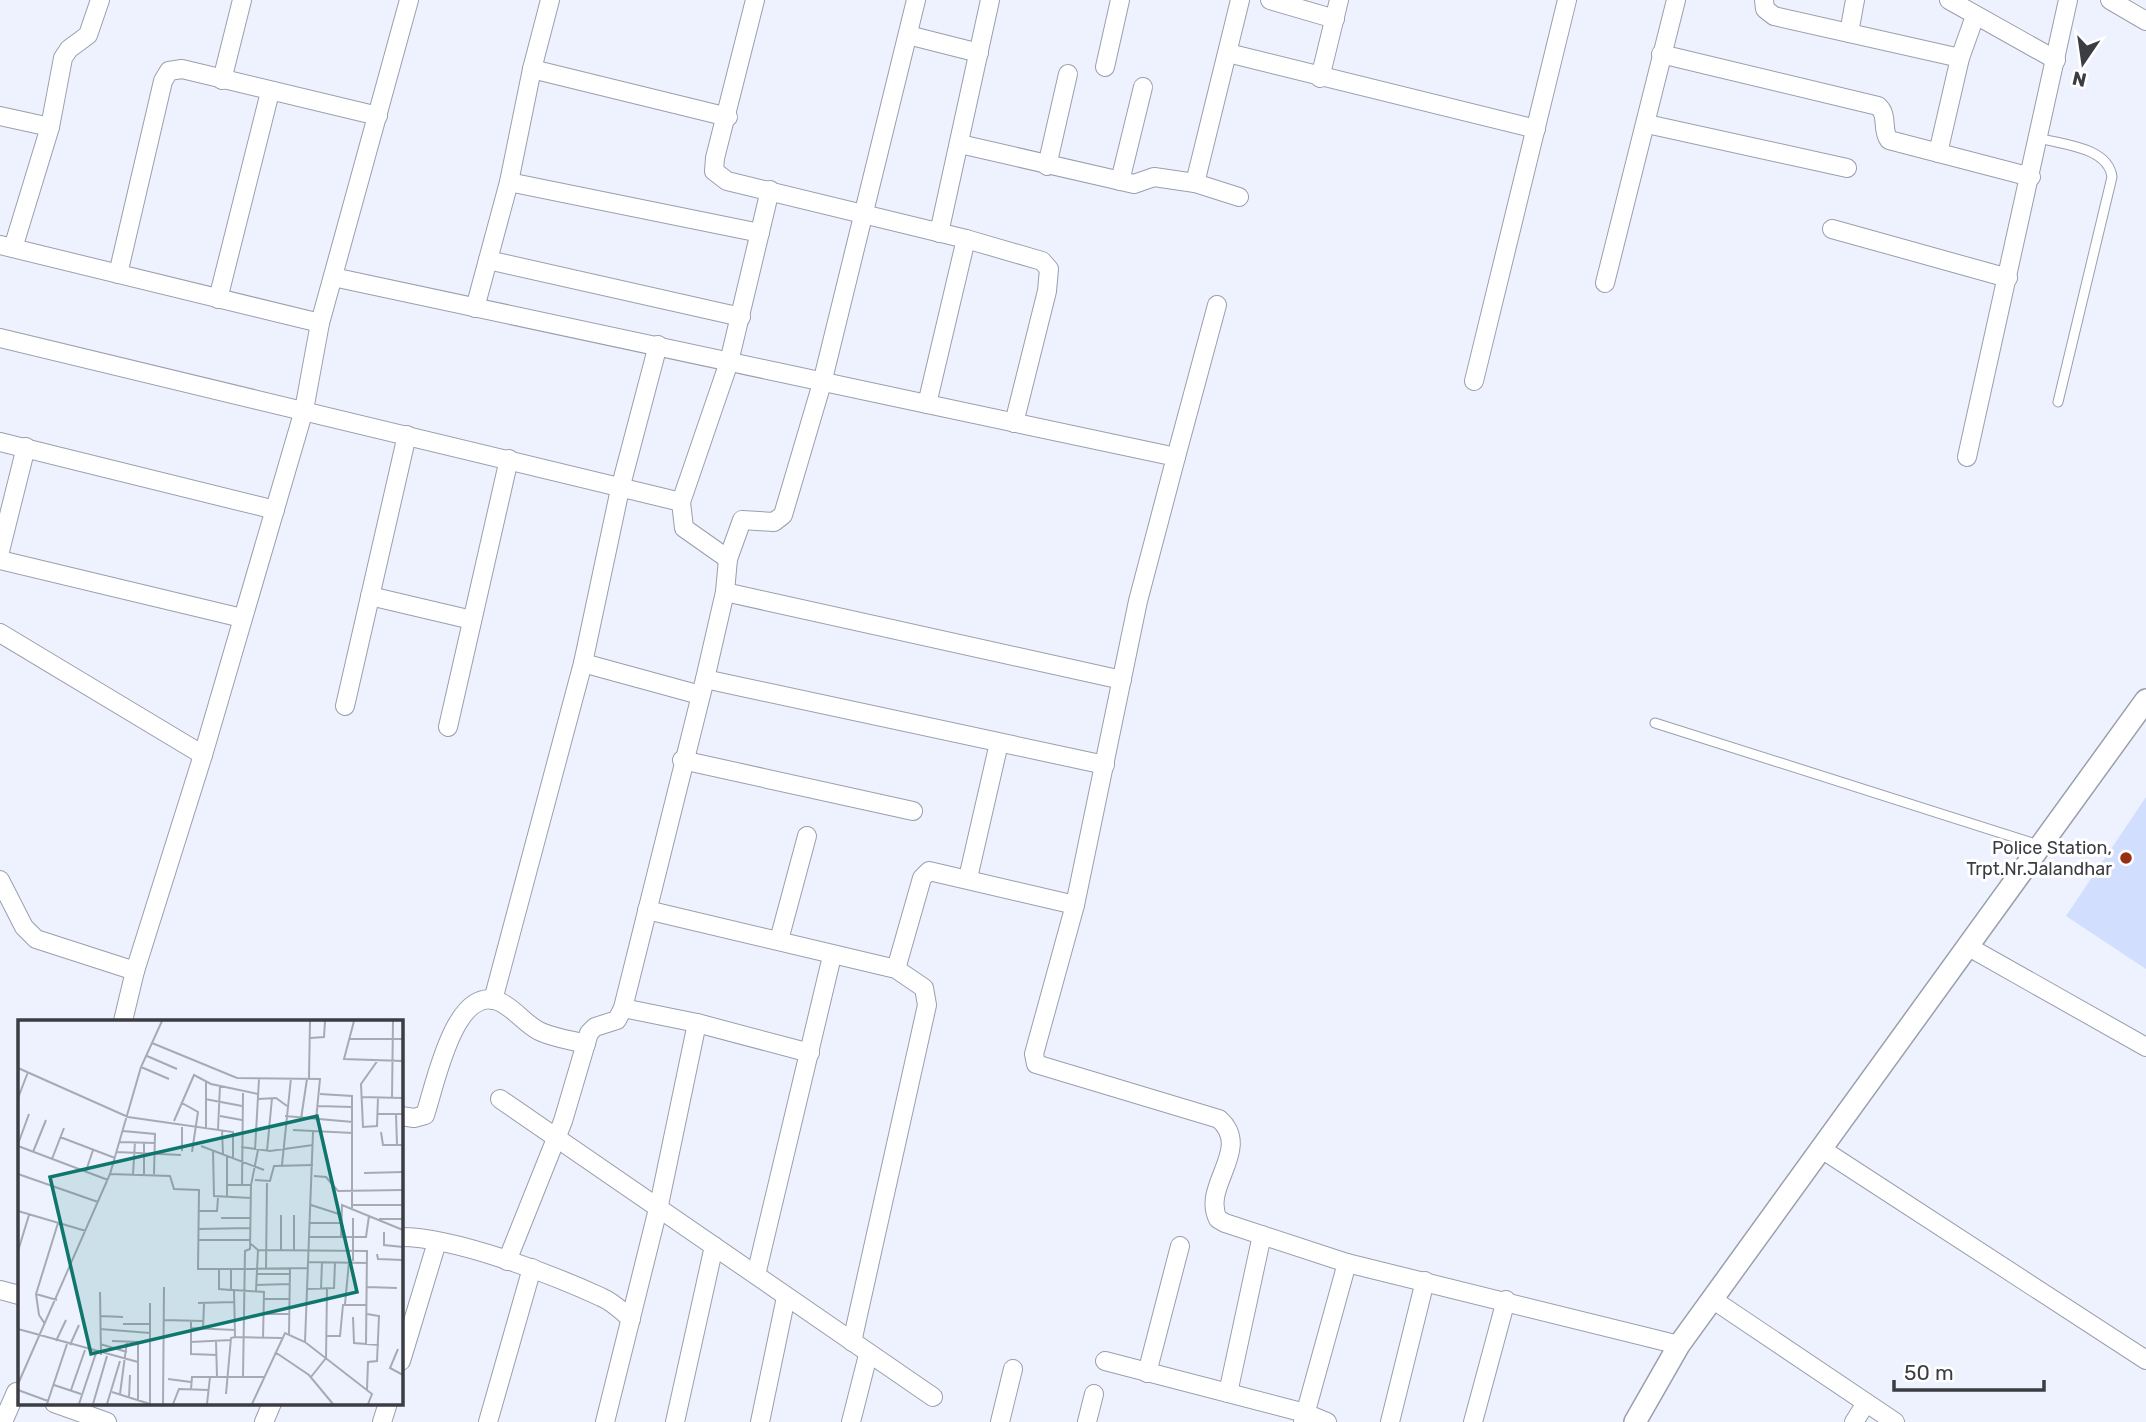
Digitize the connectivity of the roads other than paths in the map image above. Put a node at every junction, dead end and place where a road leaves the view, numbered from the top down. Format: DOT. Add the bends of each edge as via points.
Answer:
graph roads {
  1 [pos="100,0"];
  2 [pos="242,0"];
  3 [pos="409,0"];
  4 [pos="550,0"];
  5 [pos="754,0"];
  6 [pos="916,0"];
  7 [pos="990,0"];
  8 [pos="1119,0"];
  9 [pos="1240,0"];
  10 [pos="1270,0"];
  11 [pos="1339,0"];
  12 [pos="1567,0"];
  13 [pos="1676,0"];
  14 [pos="1765,0"];
  15 [pos="1855,0"];
  16 [pos="1949,0"];
  17 [pos="2068,0"];
  18 [pos="2110,0"];
  19 [pos="1975,16"];
  20 [pos="1335,19"];
  21 [pos="2146,21"];
  22 [pos="1849,33"];
  23 [pos="908,35"];
  24 [pos="979,52"];
  25 [pos="1228,53"];
  26 [pos="1661,54"];
  27 [pos="1960,58"];
  28 [pos="2056,60"];
  29 [pos="1105,66"];
  30 [pos="532,69"];
  31 [pos="1068,74"];
  32 [pos="1320,78"];
  33 [pos="222,80"];
  34 [pos="1143,87"];
  35 [pos="270,92"];
  36 [pos="0,116"];
  37 [pos="377,116"];
  38 [pos="728,117"];
  39 [pos="1647,124"];
  40 [pos="50,127"];
  41 [pos="1536,129"];
  42 [pos="2039,138"];
  43 [pos="960,144"];
  44 [pos="1938,153"];
  45 [pos="1046,166"];
  46 [pos="1847,168"];
  47 [pos="2031,177"];
  48 [pos="1120,181"];
  49 [pos="509,182"];
  50 [pos="1195,183"];
  51 [pos="770,190"];
  52 [pos="1239,197"];
  53 [pos="866,213"];
  54 [pos="1832,229"];
  55 [pos="760,233"];
  56 [pos="939,233"];
  57 [pos="966,239"];
  58 [pos="7,247"];
  59 [pos="488,260"];
  60 [pos="118,274"];
  61 [pos="333,277"];
  62 [pos="2008,278"];
  63 [pos="1605,283"];
  64 [pos="218,299"];
  65 [pos="1217,305"];
  66 [pos="475,308"];
  67 [pos="741,317"];
  68 [pos="320,323"];
  69 [pos="0,338"];
  70 [pos="658,345"];
  71 [pos="729,362"];
  72 [pos="1474,381"];
  73 [pos="822,383"];
  74 [pos="2058,402"];
  75 [pos="926,404"];
  76 [pos="303,410"];
  77 [pos="1014,423"];
  78 [pos="407,435"];
  79 [pos="0,442"];
  80 [pos="26,447"];
  81 [pos="1176,457"];
  82 [pos="1967,457"];
  83 [pos="509,459"];
  84 [pos="620,489"];
  85 [pos="681,502"];
  86 [pos="275,510"];
  87 [pos="0,551"];
  88 [pos="727,559"];
  89 [pos="0,560"];
  90 [pos="725,592"];
  91 [pos="370,596"];
  92 [pos="242,618"];
  93 [pos="472,620"];
  94 [pos="0,633"];
  95 [pos="583,663"];
  96 [pos="1122,680"];
  97 [pos="702,687"];
  98 [pos="2146,700"];
  99 [pos="345,706"];
  100 [pos="1655,723"];
  101 [pos="448,727"];
  102 [pos="999,743"];
  103 [pos="203,755"];
  104 [pos="682,760"];
  105 [pos="1105,765"];
  106 [pos="913,811"];
  107 [pos="807,836"];
  108 [pos="2040,846"];
  109 [pos="968,878"];
  110 [pos="0,880"];
  111 [pos="1075,905"];
  112 [pos="647,910"];
  113 [pos="779,940"];
  114 [pos="1967,946"];
  115 [pos="832,956"];
  116 [pos="896,969"];
  117 [pos="135,971"];
  118 [pos="493,1000"];
  119 [pos="623,1008"];
  120 [pos="123,1020"];
  121 [pos="697,1023"];
  122 [pos="586,1044"];
  123 [pos="2146,1047"];
  124 [pos="810,1052"];
  125 [pos="500,1099"];
  126 [pos="402,1116"];
  127 [pos="556,1137"];
  128 [pos="1820,1148"];
  129 [pos="659,1205"];
  130 [pos="1262,1235"];
  131 [pos="402,1237"];
  132 [pos="437,1242"];
  133 [pos="1180,1246"];
  134 [pos="714,1247"];
  135 [pos="507,1261"];
  136 [pos="1347,1262"];
  137 [pos="532,1268"];
  138 [pos="756,1275"];
  139 [pos="1425,1281"];
  140 [pos="0,1290"];
  141 [pos="18,1295"];
  142 [pos="786,1297"];
  143 [pos="1712,1299"];
  144 [pos="1506,1300"];
  145 [pos="631,1319"];
  146 [pos="852,1342"];
  147 [pos="1679,1345"];
  148 [pos="868,1355"];
  149 [pos="402,1357"];
  150 [pos="2146,1360"];
  151 [pos="1105,1361"];
  152 [pos="1013,1369"];
  153 [pos="1147,1373"];
  154 [pos="12,1391"];
  155 [pos="1227,1393"];
  156 [pos="1094,1394"];
  157 [pos="933,1397"];
  158 [pos="1866,1403"];
  159 [pos="57,1404"];
  160 [pos="272,1404"];
  161 [pos="388,1404"];
  162 [pos="1304,1418"];
  163 [pos="608,1421"];
  164 [pos="3,1422"];
  165 [pos="107,1422"];
  166 [pos="264,1422"];
  167 [pos="382,1422"];
  168 [pos="488,1422"];
  169 [pos="675,1422"];
  170 [pos="760,1422"];
  171 [pos="851,1422"];
  172 [pos="1000,1422"];
  173 [pos="1087,1422"];
  174 [pos="1327,1422"];
  175 [pos="1390,1422"];
  176 [pos="1473,1422"];
  177 [pos="1635,1422"];
  178 [pos="1854,1422"];
  179 [pos="1895,1422"];
  1 -- 40 [label="street" via="88,35 63,58"];
  2 -- 33 [label="street"];
  3 -- 37 [label="street"];
  4 -- 30 [label="street"];
  5 -- 38 [label="street"];
  6 -- 23 [label="street"];
  7 -- 24 [label="street"];
  8 -- 29 [label="street"];
  9 -- 25 [label="street"];
  10 -- 20 [label="street"];
  11 -- 20 [label="street"];
  12 -- 41 [label="street"];
  13 -- 26 [label="street"];
  14 -- 22 [label="street" via="1765,9 1774,16"];
  15 -- 22 [label="street"];
  16 -- 19 [label="street"];
  17 -- 28 [label="street"];
  18 -- 21 [label="street"];
  19 -- 27 [label="street"];
  19 -- 28 [label="street"];
  20 -- 32 [label="street"];
  22 -- 27 [label="street"];
  23 -- 24 [label="street"];
  23 -- 53 [label="street"];
  24 -- 43 [label="street"];
  25 -- 32 [label="street"];
  25 -- 50 [label="street"];
  26 -- 39 [label="street"];
  26 -- 44 [label="street" via="1878,106 1889,140"];
  27 -- 44 [label="street"];
  28 -- 42 [label="street"];
  30 -- 38 [label="street"];
  30 -- 49 [label="street"];
  31 -- 45 [label="street"];
  32 -- 41 [label="street"];
  33 -- 35 [label="street"];
  33 -- 60 [label="street" via="182,69 169,71 163,81"];
  34 -- 48 [label="street"];
  35 -- 37 [label="street"];
  35 -- 64 [label="street"];
  36 -- 40 [label="street"];
  37 -- 61 [label="street"];
  38 -- 51 [label="street" via="714,171 727,181"];
  39 -- 46 [label="street"];
  39 -- 63 [label="street"];
  40 -- 58 [label="street"];
  41 -- 72 [label="street"];
  42 -- 47 [label="street"];
  42 -- 74 [label="lane" via="2096,154 2106,160 2112,177"];
  43 -- 45 [label="street"];
  43 -- 56 [label="street"];
  44 -- 47 [label="street"];
  45 -- 48 [label="street"];
  47 -- 62 [label="street"];
  48 -- 50 [label="street" via="1137,185 1154,177"];
  49 -- 55 [label="street"];
  49 -- 59 [label="street"];
  50 -- 52 [label="street"];
  51 -- 53 [label="street"];
  51 -- 55 [label="street"];
  53 -- 56 [label="street"];
  53 -- 73 [label="street"];
  54 -- 62 [label="street"];
  55 -- 67 [label="street"];
  56 -- 57 [label="street"];
  57 -- 75 [label="street"];
  57 -- 77 [label="street" via="1042,261 1049,269"];
  58 -- 60 [label="street"];
  59 -- 66 [label="street"];
  59 -- 67 [label="street"];
  60 -- 64 [label="street"];
  61 -- 66 [label="street"];
  61 -- 68 [label="street"];
  62 -- 82 [label="street"];
  64 -- 68 [label="street"];
  65 -- 81 [label="street"];
  66 -- 70 [label="street"];
  67 -- 71 [label="street"];
  68 -- 76 [label="street"];
  69 -- 76 [label="street"];
  70 -- 71 [label="street"];
  70 -- 84 [label="street"];
  71 -- 73 [label="street"];
  71 -- 85 [label="street"];
  73 -- 75 [label="street"];
  73 -- 88 [label="street" via="783,515 774,522 742,520"];
  75 -- 77 [label="street"];
  76 -- 78 [label="street"];
  76 -- 86 [label="street"];
  77 -- 81 [label="street"];
  78 -- 83 [label="street"];
  78 -- 91 [label="street"];
  79 -- 80 [label="street"];
  80 -- 86 [label="street"];
  80 -- 87 [label="street"];
  81 -- 96 [label="street"];
  83 -- 84 [label="street"];
  83 -- 93 [label="street"];
  84 -- 85 [label="street"];
  84 -- 95 [label="street"];
  85 -- 88 [label="street" via="684,528"];
  86 -- 92 [label="street"];
  88 -- 90 [label="street"];
  89 -- 92 [label="street"];
  90 -- 96 [label="street"];
  90 -- 97 [label="street"];
  91 -- 93 [label="street"];
  91 -- 99 [label="street"];
  92 -- 103 [label="street"];
  93 -- 101 [label="street"];
  94 -- 103 [label="street"];
  95 -- 97 [label="street"];
  95 -- 118 [label="street"];
  96 -- 105 [label="street"];
  97 -- 102 [label="street"];
  97 -- 104 [label="street"];
  98 -- 108 [label="street"];
  100 -- 108 [label="lane"];
  102 -- 105 [label="street"];
  102 -- 109 [label="street"];
  103 -- 117 [label="street"];
  104 -- 106 [label="street"];
  104 -- 112 [label="street"];
  105 -- 111 [label="street"];
  107 -- 113 [label="street"];
  108 -- 114 [label="street"];
  109 -- 111 [label="street"];
  109 -- 116 [label="street" via="935,871 924,874"];
  110 -- 117 [label="street" via="24,927 36,939"];
  111 -- 130 [label="street" via="1035,1061 1219,1119 1232,1144 1215,1213 1225,1223"];
  112 -- 113 [label="street"];
  112 -- 119 [label="street"];
  113 -- 115 [label="street"];
  114 -- 123 [label="street"];
  114 -- 128 [label="street"];
  115 -- 116 [label="street"];
  115 -- 124 [label="street"];
  116 -- 146 [label="street" via="923,988 926,1005"];
  117 -- 120 [label="street"];
  118 -- 122 [label="street" via="515,1010 539,1031"];
  118 -- 126 [label="street" via="478,1001 464,1010 425,1115"];
  119 -- 121 [label="street"];
  119 -- 122 [label="street" via="617,1020 591,1030"];
  121 -- 124 [label="street"];
  121 -- 129 [label="street"];
  122 -- 127 [label="street"];
  124 -- 138 [label="street"];
  125 -- 127 [label="street"];
  127 -- 129 [label="street"];
  127 -- 135 [label="street"];
  128 -- 143 [label="street"];
  128 -- 150 [label="street"];
  129 -- 134 [label="street"];
  129 -- 145 [label="street"];
  130 -- 136 [label="street"];
  130 -- 155 [label="street"];
  131 -- 132 [label="street"];
  132 -- 135 [label="street"];
  132 -- 149 [label="street"];
  133 -- 153 [label="street"];
  134 -- 138 [label="street"];
  134 -- 169 [label="street"];
  135 -- 137 [label="street"];
  136 -- 139 [label="street"];
  136 -- 162 [label="street"];
  137 -- 145 [label="street" via="602,1297"];
  137 -- 168 [label="street"];
  138 -- 142 [label="street"];
  139 -- 144 [label="street"];
  139 -- 175 [label="street"];
  140 -- 141 [label="street"];
  142 -- 146 [label="street"];
  142 -- 170 [label="street"];
  143 -- 147 [label="street"];
  143 -- 158 [label="street"];
  144 -- 147 [label="street"];
  144 -- 176 [label="street"];
  145 -- 163 [label="street"];
  146 -- 148 [label="street"];
  147 -- 177 [label="street"];
  148 -- 157 [label="street"];
  148 -- 171 [label="street"];
  151 -- 153 [label="street"];
  152 -- 172 [label="street"];
  153 -- 155 [label="street"];
  154 -- 164 [label="street"];
  155 -- 162 [label="street"];
  156 -- 173 [label="street"];
  158 -- 178 [label="street"];
  158 -- 179 [label="street"];
  159 -- 165 [label="street"];
  160 -- 166 [label="street"];
  161 -- 167 [label="street"];
  162 -- 174 [label="street"];
}
